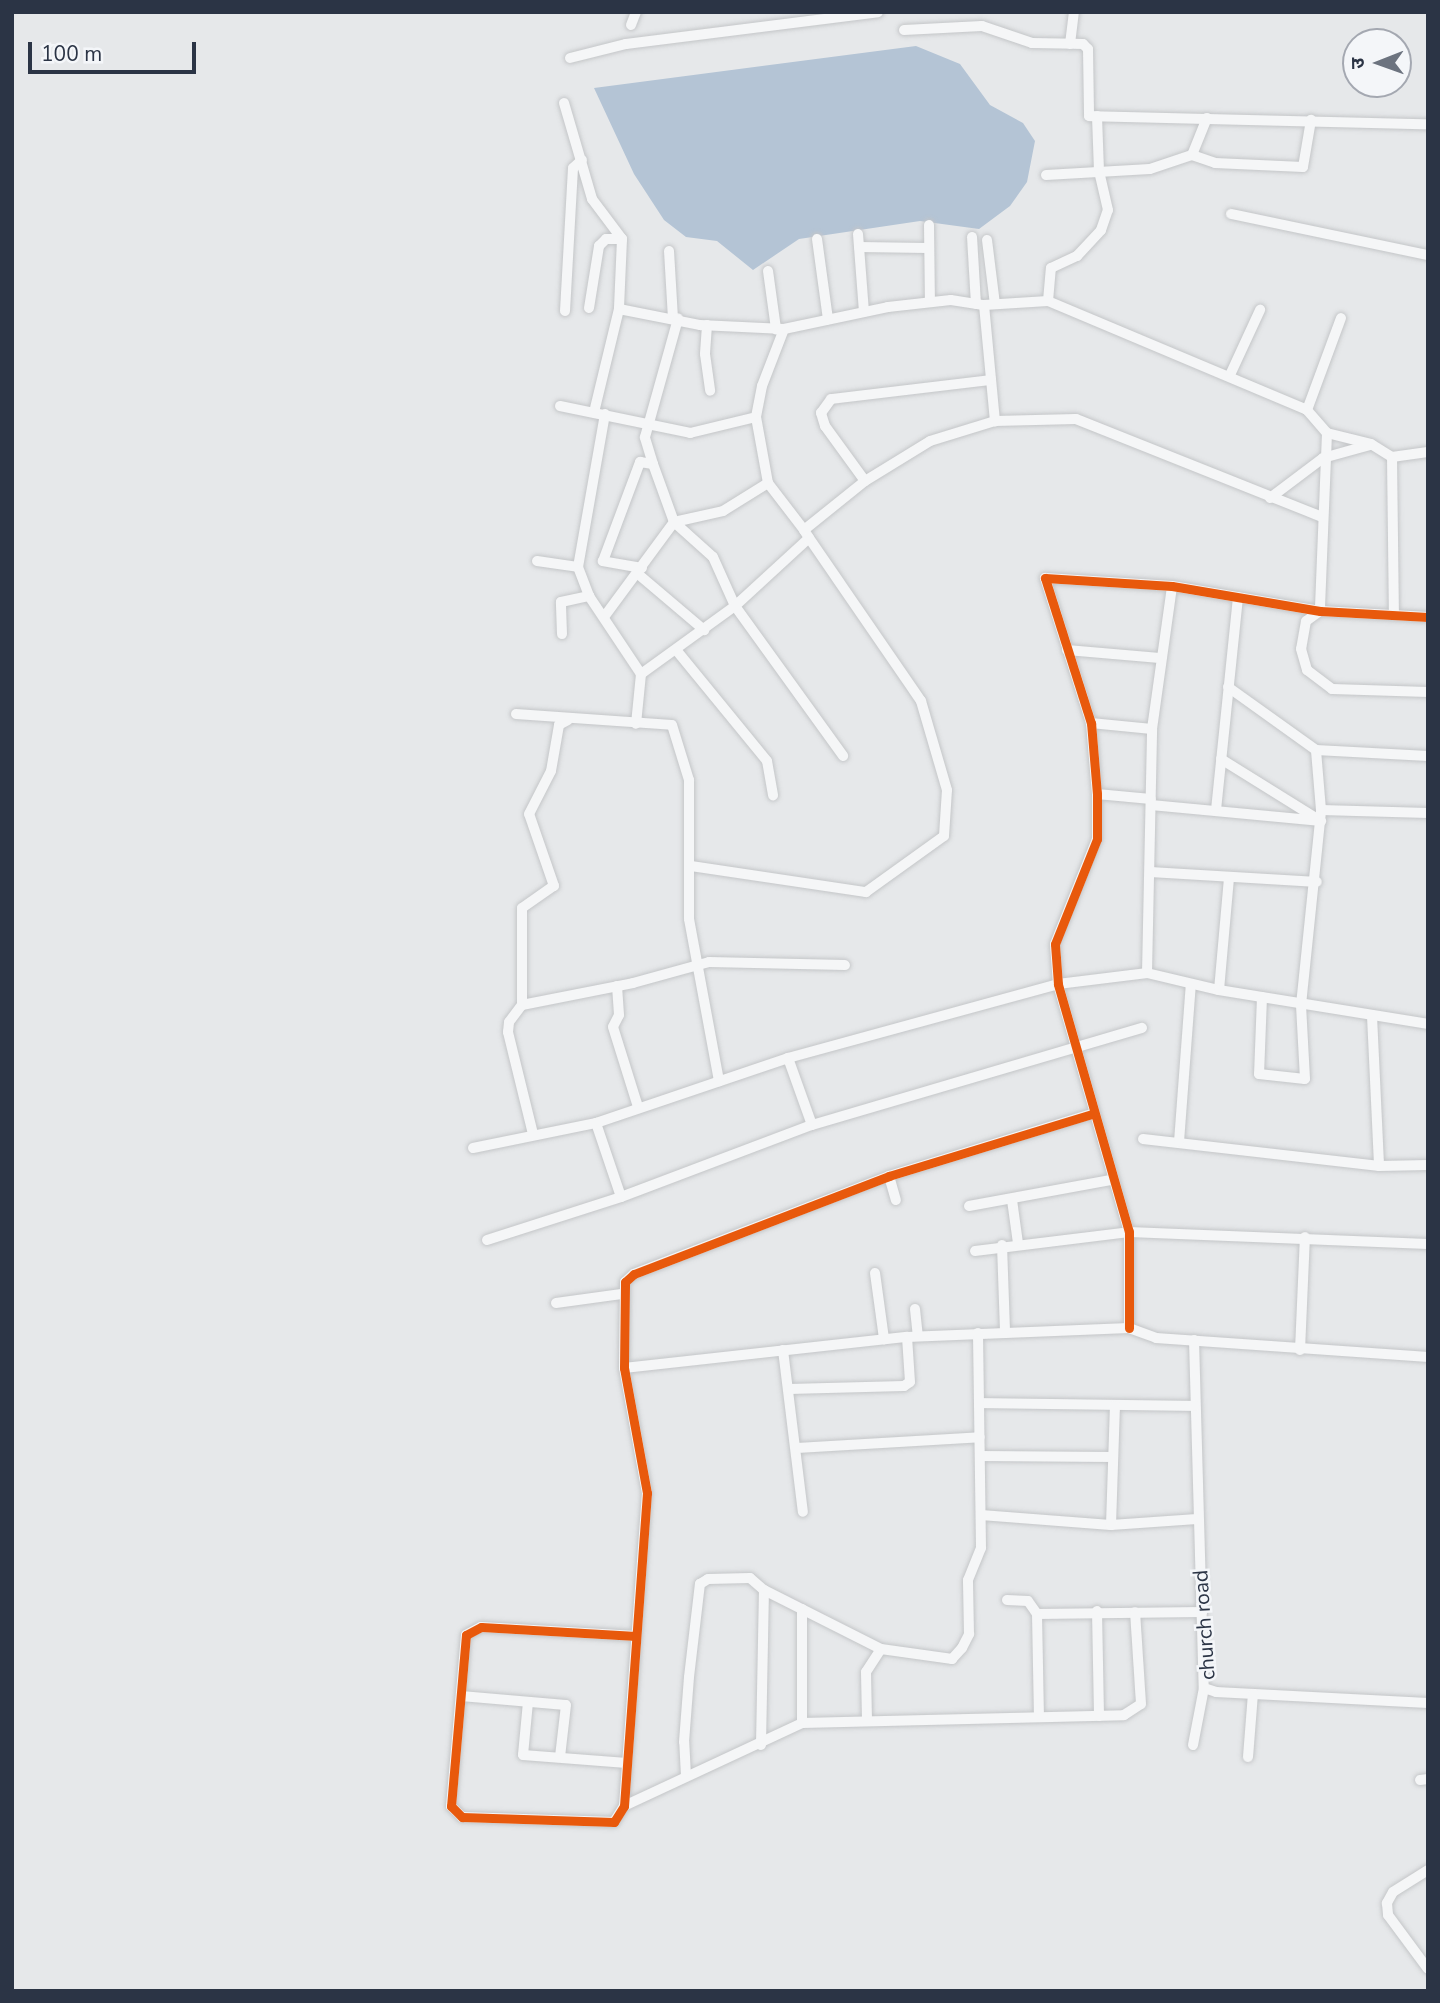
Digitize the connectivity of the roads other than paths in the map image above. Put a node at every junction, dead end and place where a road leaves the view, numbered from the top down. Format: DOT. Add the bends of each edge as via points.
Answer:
graph roads {
  1 [pos="636,12"];
  2 [pos="878,12"];
  3 [pos="1074,12"];
  4 [pos="631,26"];
  5 [pos="904,30"];
  6 [pos="1070,44"];
  7 [pos="570,58"];
  8 [pos="564,103"];
  9 [pos="1097,116"];
  10 [pos="1207,118"];
  11 [pos="1311,120"];
  12 [pos="1428,124"];
  13 [pos="1192,155"];
  14 [pos="582,160"];
  15 [pos="1099,171"];
  16 [pos="1046,175"];
  17 [pos="1231,214"];
  18 [pos="929,225"];
  19 [pos="858,234"];
  20 [pos="972,237"];
  21 [pos="622,239"];
  22 [pos="817,239"];
  23 [pos="987,240"];
  24 [pos="859,247"];
  25 [pos="927,248"];
  26 [pos="669,251"];
  27 [pos="1428,255"];
  28 [pos="768,271"];
  29 [pos="1048,301"];
  30 [pos="930,302"];
  31 [pos="995,304"];
  32 [pos="980,305"];
  33 [pos="589,308"];
  34 [pos="619,309"];
  35 [pos="1261,310"];
  36 [pos="565,311"];
  37 [pos="863,312"];
  38 [pos="1340,318"];
  39 [pos="675,319"];
  40 [pos="828,319"];
  41 [pos="707,325"];
  42 [pos="780,329"];
  43 [pos="1230,375"];
  44 [pos="991,380"];
  45 [pos="710,391"];
  46 [pos="560,406"];
  47 [pos="1307,410"];
  48 [pos="600,413"];
  49 [pos="756,417"];
  50 [pos="995,421"];
  51 [pos="647,425"];
  52 [pos="1327,433"];
  53 [pos="1371,444"];
  54 [pos="1428,452"];
  55 [pos="1392,457"];
  56 [pos="1323,458"];
  57 [pos="653,464"];
  58 [pos="865,481"];
  59 [pos="768,483"];
  60 [pos="1270,498"];
  61 [pos="1322,517"];
  62 [pos="674,522"];
  63 [pos="806,534"];
  64 [pos="537,561"];
  65 [pos="578,567"];
  66 [pos="640,571"];
  67 [pos="1172,586"];
  68 [pos="589,596"];
  69 [pos="1238,597"];
  70 [pos="735,606"];
  71 [pos="1320,611"];
  72 [pos="1394,614"];
  73 [pos="604,617"];
  74 [pos="1428,617"];
  75 [pos="704,630"];
  76 [pos="562,634"];
  77 [pos="1068,650"];
  78 [pos="677,651"];
  79 [pos="1160,658"];
  80 [pos="641,674"];
  81 [pos="1228,687"];
  82 [pos="1428,692"];
  83 [pos="516,714"];
  84 [pos="569,719"];
  85 [pos="1091,723"];
  86 [pos="636,724"];
  87 [pos="1152,729"];
  88 [pos="1316,750"];
  89 [pos="843,756"];
  90 [pos="1428,756"];
  91 [pos="1221,759"];
  92 [pos="1097,794"];
  93 [pos="774,795"];
  94 [pos="1151,802"];
  95 [pos="1216,810"];
  96 [pos="1428,813"];
  97 [pos="1321,816"];
  98 [pos="691,866"];
  99 [pos="1150,872"];
  100 [pos="1229,877"];
  101 [pos="1317,882"];
  102 [pos="696,964"];
  103 [pos="845,965"];
  104 [pos="1147,973"];
  105 [pos="1058,984"];
  106 [pos="1191,984"];
  107 [pos="617,986"];
  108 [pos="1219,990"];
  109 [pos="1262,997"];
  110 [pos="522,1005"];
  111 [pos="1301,1005"];
  112 [pos="1372,1016"];
  113 [pos="1428,1024"];
  114 [pos="1142,1028"];
  115 [pos="1075,1048"];
  116 [pos="788,1058"];
  117 [pos="719,1081"];
  118 [pos="638,1107"];
  119 [pos="1092,1114"];
  120 [pos="596,1123"];
  121 [pos="812,1125"];
  122 [pos="533,1134"];
  123 [pos="1143,1139"];
  124 [pos="1179,1142"];
  125 [pos="473,1148"];
  126 [pos="1379,1166"];
  127 [pos="1428,1166"];
  128 [pos="889,1176"];
  129 [pos="1111,1180"];
  130 [pos="621,1197"];
  131 [pos="896,1200"];
  132 [pos="1012,1200"];
  133 [pos="969,1206"];
  134 [pos="1129,1232"];
  135 [pos="1305,1237"];
  136 [pos="487,1240"];
  137 [pos="1018,1243"];
  138 [pos="1428,1244"];
  139 [pos="1002,1245"];
  140 [pos="975,1251"];
  141 [pos="876,1273"];
  142 [pos="621,1294"];
  143 [pos="556,1303"];
  144 [pos="915,1309"];
  145 [pos="1129,1328"];
  146 [pos="1005,1332"];
  147 [pos="978,1333"];
  148 [pos="912,1337"];
  149 [pos="884,1339"];
  150 [pos="1194,1340"];
  151 [pos="783,1350"];
  152 [pos="1300,1350"];
  153 [pos="1428,1357"];
  154 [pos="624,1368"];
  155 [pos="789,1389"];
  156 [pos="980,1403"];
  157 [pos="1115,1406"];
  158 [pos="1195,1406"];
  159 [pos="980,1437"];
  160 [pos="797,1448"];
  161 [pos="980,1455"];
  162 [pos="1113,1457"];
  163 [pos="803,1511"];
  164 [pos="981,1515"];
  165 [pos="1197,1519"];
  166 [pos="1111,1525"];
  167 [pos="764,1590"];
  168 [pos="1007,1600"];
  169 [pos="802,1609"];
  170 [pos="1097,1611"];
  171 [pos="1135,1612"];
  172 [pos="1202,1612"];
  173 [pos="1037,1614"];
  174 [pos="636,1636"];
  175 [pos="881,1649"];
  176 [pos="1204,1688"];
  177 [pos="1253,1695"];
  178 [pos="461,1696"];
  179 [pos="528,1702"];
  180 [pos="1428,1703"];
  181 [pos="1039,1716"];
  182 [pos="1099,1716"];
  183 [pos="867,1720"];
  184 [pos="802,1723"];
  185 [pos="761,1745"];
  186 [pos="1194,1745"];
  187 [pos="560,1757"];
  188 [pos="1248,1757"];
  189 [pos="627,1763"];
  190 [pos="686,1776"];
  191 [pos="624,1806"];
  192 [pos="1428,1870"];
  193 [pos="1426,1963"];
  1 -- 4 [label="street"];
  2 -- 7 [label="street" via="626,44"];
  3 -- 6 [label="street"];
  5 -- 6 [label="street" via="982,26 1032,43"];
  6 -- 9 [label="street" via="1088,49 1089,116"];
  8 -- 14 [label="street"];
  9 -- 10 [label="street"];
  9 -- 15 [label="street"];
  10 -- 11 [label="street"];
  10 -- 13 [label="street"];
  11 -- 12 [label="street"];
  11 -- 13 [label="street" via="1303,167 1215,163"];
  13 -- 15 [label="street" via="1150,169"];
  14 -- 21 [label="street" via="592,199"];
  14 -- 36 [label="street" via="573,168"];
  15 -- 16 [label="street"];
  15 -- 29 [label="street" via="1108,210 1101,230 1077,256 1051,268"];
  17 -- 27 [label="street"];
  18 -- 25 [label="street"];
  19 -- 24 [label="street"];
  20 -- 32 [label="street"];
  21 -- 33 [label="street" via="601,242"];
  21 -- 34 [label="street"];
  22 -- 40 [label="street"];
  23 -- 31 [label="street"];
  24 -- 25 [label="street"];
  24 -- 37 [label="street"];
  25 -- 30 [label="street"];
  26 -- 39 [label="street"];
  28 -- 42 [label="street"];
  29 -- 31 [label="street"];
  29 -- 43 [label="street"];
  30 -- 32 [label="street"];
  30 -- 37 [label="street"];
  31 -- 32 [label="street"];
  32 -- 44 [label="street"];
  34 -- 39 [label="street"];
  34 -- 48 [label="street"];
  35 -- 43 [label="street"];
  37 -- 40 [label="street"];
  38 -- 47 [label="street"];
  39 -- 41 [label="street"];
  39 -- 51 [label="street"];
  40 -- 42 [label="street"];
  41 -- 42 [label="street"];
  41 -- 45 [label="street"];
  42 -- 49 [label="street"];
  43 -- 47 [label="street"];
  44 -- 50 [label="street"];
  44 -- 58 [label="street" via="831,399 821,413 825,426"];
  46 -- 48 [label="street"];
  47 -- 52 [label="street"];
  48 -- 51 [label="street"];
  48 -- 65 [label="street"];
  49 -- 51 [label="street" via="690,433"];
  49 -- 59 [label="street"];
  50 -- 58 [label="street" via="930,441"];
  50 -- 60 [label="street" via="1076,419"];
  51 -- 57 [label="street" via="646,447"];
  52 -- 53 [label="street"];
  52 -- 56 [label="street"];
  53 -- 55 [label="street"];
  53 -- 56 [label="street"];
  54 -- 55 [label="street"];
  55 -- 72 [label="street"];
  56 -- 60 [label="street"];
  56 -- 61 [label="street"];
  57 -- 62 [label="street"];
  57 -- 66 [label="street" via="635,466 603,561"];
  58 -- 63 [label="street"];
  59 -- 62 [label="street" via="723,511"];
  59 -- 63 [label="street"];
  60 -- 61 [label="street"];
  61 -- 71 [label="street"];
  62 -- 66 [label="street"];
  62 -- 70 [label="street" via="713,557"];
  63 -- 70 [label="street"];
  63 -- 98 [label="street" via="921,701 947,790 944,836 866,892"];
  64 -- 65 [label="street"];
  65 -- 68 [label="street"];
  66 -- 73 [label="street"];
  66 -- 75 [label="street"];
  67 -- 69 [label="street"];
  67 -- 77 [label="street" via="1045,578"];
  67 -- 79 [label="street"];
  68 -- 73 [label="street"];
  68 -- 76 [label="street" via="561,602"];
  69 -- 71 [label="street"];
  69 -- 81 [label="street"];
  70 -- 75 [label="street"];
  70 -- 89 [label="street"];
  71 -- 72 [label="street"];
  71 -- 82 [label="street" via="1306,621 1301,649 1307,670 1332,690"];
  72 -- 74 [label="street"];
  73 -- 80 [label="street"];
  75 -- 78 [label="street"];
  77 -- 79 [label="street"];
  77 -- 85 [label="street"];
  78 -- 80 [label="street"];
  78 -- 93 [label="street" via="767,761"];
  79 -- 87 [label="street"];
  80 -- 86 [label="street"];
  81 -- 88 [label="street"];
  81 -- 91 [label="street"];
  83 -- 84 [label="street"];
  84 -- 86 [label="street"];
  84 -- 110 [label="street" via="559,725 551,771 529,814 554,886 522,908"];
  85 -- 87 [label="street"];
  85 -- 92 [label="street"];
  86 -- 98 [label="street" via="672,724 689,780"];
  87 -- 94 [label="street"];
  88 -- 90 [label="street"];
  88 -- 97 [label="street"];
  91 -- 95 [label="street"];
  91 -- 97 [label="street"];
  92 -- 94 [label="street"];
  92 -- 105 [label="street" via="1097,839 1055,944"];
  94 -- 95 [label="street"];
  94 -- 99 [label="street"];
  95 -- 97 [label="street"];
  96 -- 97 [label="street"];
  97 -- 101 [label="street"];
  98 -- 102 [label="street" via="689,919"];
  99 -- 100 [label="street"];
  99 -- 104 [label="street"];
  100 -- 101 [label="street"];
  100 -- 108 [label="street"];
  101 -- 111 [label="street"];
  102 -- 103 [label="street"];
  102 -- 107 [label="street"];
  102 -- 117 [label="street"];
  104 -- 105 [label="street"];
  104 -- 106 [label="street"];
  105 -- 115 [label="street"];
  105 -- 116 [label="street"];
  106 -- 108 [label="street"];
  106 -- 124 [label="street"];
  107 -- 110 [label="street"];
  107 -- 118 [label="street" via="619,1014 613,1027"];
  108 -- 109 [label="street"];
  109 -- 111 [label="street"];
  109 -- 111 [label="street" via="1259,1074 1305,1079"];
  110 -- 122 [label="street" via="509,1022 508,1032"];
  111 -- 112 [label="street"];
  112 -- 113 [label="street"];
  112 -- 126 [label="street"];
  114 -- 115 [label="street"];
  115 -- 119 [label="street"];
  115 -- 121 [label="street"];
  116 -- 117 [label="street"];
  116 -- 121 [label="street"];
  117 -- 118 [label="street"];
  118 -- 120 [label="street"];
  119 -- 128 [label="street"];
  119 -- 129 [label="street"];
  120 -- 122 [label="street"];
  120 -- 130 [label="street"];
  121 -- 130 [label="street"];
  122 -- 125 [label="street"];
  123 -- 124 [label="street"];
  124 -- 126 [label="street"];
  126 -- 127 [label="street"];
  128 -- 131 [label="street"];
  128 -- 142 [label="street" via="634,1274"];
  129 -- 132 [label="street"];
  129 -- 134 [label="street"];
  130 -- 136 [label="street"];
  132 -- 133 [label="street"];
  132 -- 137 [label="street"];
  134 -- 135 [label="street"];
  134 -- 137 [label="street"];
  134 -- 145 [label="street"];
  135 -- 138 [label="street"];
  135 -- 152 [label="street"];
  137 -- 139 [label="street"];
  139 -- 140 [label="street"];
  139 -- 146 [label="street"];
  141 -- 149 [label="street"];
  142 -- 143 [label="street"];
  142 -- 154 [label="street"];
  144 -- 148 [label="street"];
  145 -- 146 [label="street"];
  145 -- 150 [label="street" via="1156,1338"];
  146 -- 147 [label="street"];
  147 -- 148 [label="street"];
  147 -- 156 [label="street"];
  148 -- 149 [label="street"];
  148 -- 155 [label="street" via="910,1382 904,1386"];
  149 -- 151 [label="street"];
  150 -- 152 [label="street"];
  150 -- 158 [label="street, church road"];
  151 -- 154 [label="street"];
  151 -- 155 [label="street"];
  152 -- 153 [label="street"];
  154 -- 174 [label="street" via="646,1493"];
  155 -- 160 [label="street"];
  156 -- 157 [label="street"];
  156 -- 159 [label="street"];
  157 -- 158 [label="street"];
  157 -- 162 [label="street"];
  158 -- 165 [label="street, church road"];
  159 -- 160 [label="street"];
  159 -- 161 [label="street"];
  160 -- 163 [label="street"];
  161 -- 162 [label="street"];
  161 -- 164 [label="street"];
  162 -- 166 [label="street"];
  164 -- 166 [label="street"];
  164 -- 175 [label="street" via="981,1548 968,1580 969,1634 962,1648 952,1659"];
  165 -- 166 [label="street"];
  165 -- 172 [label="street, church road"];
  167 -- 169 [label="street"];
  167 -- 185 [label="street"];
  167 -- 190 [label="street" via="750,1578 700,1584 684,1742"];
  168 -- 173 [label="street" via="1028,1601"];
  169 -- 175 [label="street"];
  169 -- 184 [label="street"];
  170 -- 171 [label="street"];
  170 -- 173 [label="street"];
  170 -- 182 [label="street"];
  171 -- 172 [label="street"];
  171 -- 182 [label="street" via="1141,1704 1124,1715"];
  172 -- 176 [label="street, church road"];
  173 -- 181 [label="street"];
  174 -- 178 [label="street" via="481,1627 466,1635"];
  174 -- 189 [label="street"];
  175 -- 183 [label="street" via="866,1672"];
  176 -- 177 [label="street, church road"];
  176 -- 186 [label="street"];
  177 -- 180 [label="street, church road"];
  177 -- 188 [label="street"];
  178 -- 179 [label="street"];
  178 -- 191 [label="street" via="451,1805 462,1817 614,1822"];
  179 -- 187 [label="street" via="523,1755"];
  179 -- 187 [label="street" via="566,1705"];
  181 -- 182 [label="street"];
  181 -- 183 [label="street"];
  183 -- 184 [label="street"];
  184 -- 185 [label="street"];
  185 -- 190 [label="street"];
  187 -- 189 [label="street"];
  189 -- 191 [label="street"];
  190 -- 191 [label="street"];
  192 -- 193 [label="street" via="1394,1892 1387,1903 1388,1915"];
}
